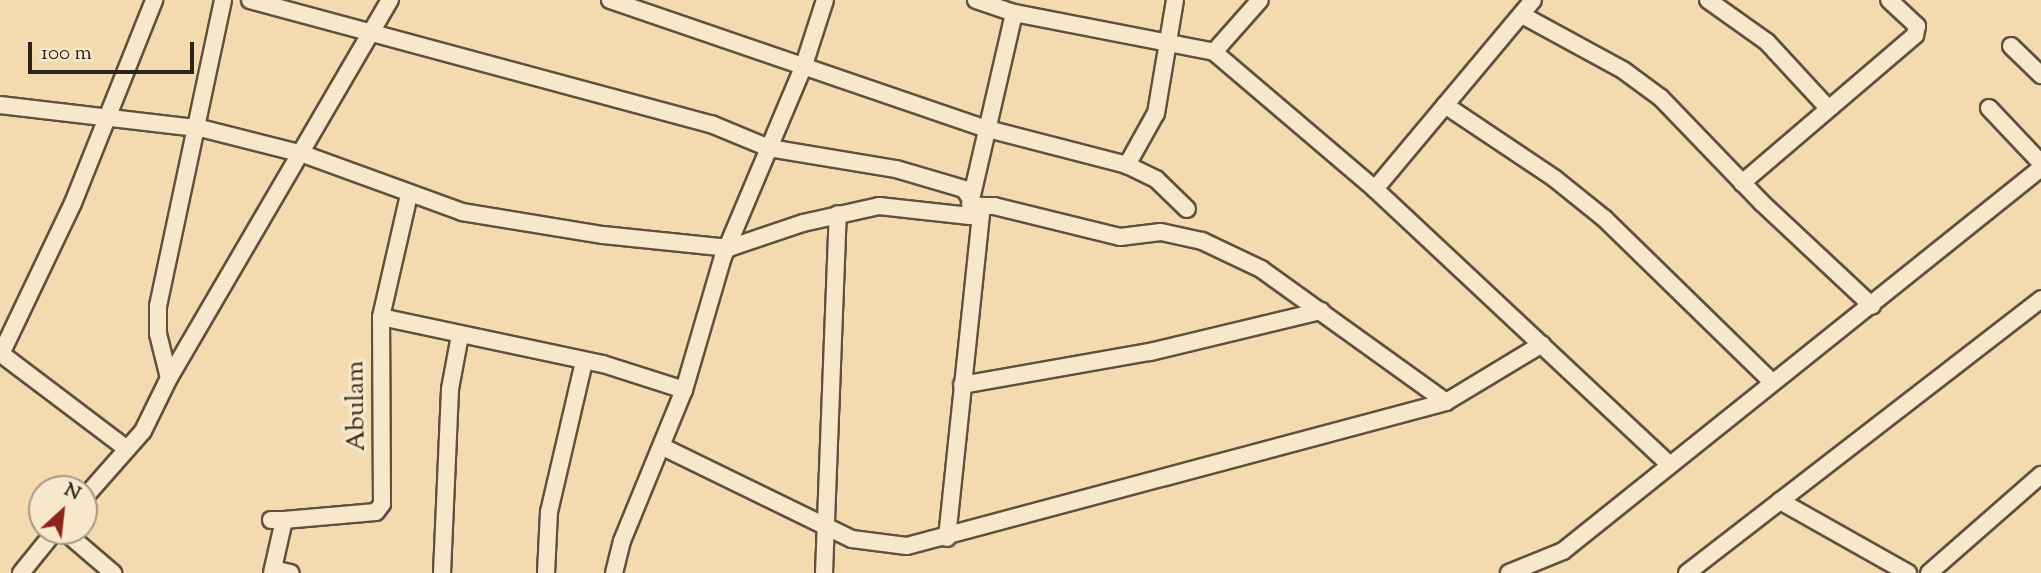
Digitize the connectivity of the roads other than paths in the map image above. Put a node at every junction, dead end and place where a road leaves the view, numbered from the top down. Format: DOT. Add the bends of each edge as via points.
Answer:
graph roads {
  1 [pos="154,0"];
  2 [pos="223,0"];
  3 [pos="250,0"];
  4 [pos="390,0"];
  5 [pos="610,0"];
  6 [pos="825,0"];
  7 [pos="976,0"];
  8 [pos="1175,0"];
  9 [pos="1260,0"];
  10 [pos="1533,0"];
  11 [pos="1708,0"];
  12 [pos="1889,0"];
  13 [pos="1014,13"];
  14 [pos="1522,15"];
  15 [pos="370,29"];
  16 [pos="1165,41"];
  17 [pos="2011,46"];
  18 [pos="1214,52"];
  19 [pos="803,68"];
  20 [pos="2041,75"];
  21 [pos="1445,105"];
  22 [pos="0,106"];
  23 [pos="1827,107"];
  24 [pos="1989,108"];
  25 [pos="105,115"];
  26 [pos="984,128"];
  27 [pos="197,131"];
  28 [pos="769,148"];
  29 [pos="303,154"];
  30 [pos="2041,163"];
  31 [pos="1127,165"];
  32 [pos="2041,168"];
  33 [pos="1742,183"];
  34 [pos="1376,189"];
  35 [pos="409,195"];
  36 [pos="976,202"];
  37 [pos="1188,209"];
  38 [pos="838,214"];
  39 [pos="729,247"];
  40 [pos="2041,299"];
  41 [pos="1872,306"];
  42 [pos="1321,311"];
  43 [pos="381,317"];
  44 [pos="460,335"];
  45 [pos="1542,344"];
  46 [pos="1,354"];
  47 [pos="584,362"];
  48 [pos="169,378"];
  49 [pos="1772,381"];
  50 [pos="962,385"];
  51 [pos="684,390"];
  52 [pos="1446,402"];
  53 [pos="663,447"];
  54 [pos="127,449"];
  55 [pos="1669,464"];
  56 [pos="2041,475"];
  57 [pos="98,482"];
  58 [pos="1780,501"];
  59 [pos="829,524"];
  60 [pos="947,538"];
  61 [pos="44,545"];
  62 [pos="80,545"];
  63 [pos="272,571"];
  64 [pos="21,573"];
  65 [pos="113,573"];
  66 [pos="291,573"];
  67 [pos="442,573"];
  68 [pos="546,573"];
  69 [pos="614,573"];
  70 [pos="824,573"];
  71 [pos="1509,573"];
  72 [pos="1687,573"];
  73 [pos="1908,573"];
  74 [pos="1929,573"];
  1 -- 25 [label="street"];
  2 -- 27 [label="street"];
  3 -- 15 [label="street"];
  4 -- 15 [label="street"];
  5 -- 19 [label="street"];
  6 -- 19 [label="street"];
  7 -- 13 [label="street"];
  8 -- 16 [label="street"];
  9 -- 18 [label="street"];
  10 -- 14 [label="street"];
  11 -- 23 [label="street" via="1767,41"];
  12 -- 23 [label="street" via="1917,26 1915,35"];
  13 -- 16 [label="street"];
  13 -- 26 [label="street" via="999,85"];
  14 -- 21 [label="street"];
  14 -- 33 [label="street" via="1623,70 1661,98"];
  15 -- 28 [label="street" via="711,124"];
  15 -- 29 [label="street"];
  16 -- 18 [label="street"];
  16 -- 31 [label="street" via="1156,113"];
  17 -- 20 [label="street"];
  18 -- 34 [label="street"];
  19 -- 26 [label="street" via="839,76"];
  19 -- 28 [label="street"];
  21 -- 34 [label="street"];
  21 -- 49 [label="street" via="1555,178 1605,219"];
  22 -- 25 [label="street"];
  23 -- 33 [label="street"];
  24 -- 30 [label="street"];
  25 -- 27 [label="street"];
  25 -- 46 [label="street" via="73,203"];
  26 -- 31 [label="street"];
  26 -- 36 [label="street"];
  27 -- 29 [label="street"];
  27 -- 48 [label="street" via="158,306 158,334"];
  28 -- 36 [label="street" via="861,160 964,189"];
  28 -- 39 [label="street"];
  29 -- 35 [label="street"];
  29 -- 48 [label="street"];
  31 -- 37 [label="street" via="1156,179"];
  32 -- 41 [label="street"];
  33 -- 41 [label="street"];
  34 -- 45 [label="street"];
  35 -- 39 [label="street" via="522,225"];
  35 -- 43 [label="street, Abulam"];
  36 -- 38 [label="street" via="969,216 879,206"];
  36 -- 42 [label="street" via="1120,237 1161,232 1202,241 1261,269"];
  36 -- 50 [label="street"];
  38 -- 39 [label="street"];
  38 -- 59 [label="street"];
  39 -- 51 [label="street"];
  40 -- 58 [label="street"];
  41 -- 49 [label="street"];
  42 -- 50 [label="street" via="1150,352"];
  42 -- 52 [label="street"];
  43 -- 44 [label="street"];
  43 -- 63 [label="street, Abulam" via="382,504 376,512 277,520"];
  44 -- 47 [label="street"];
  44 -- 67 [label="street" via="450,389"];
  45 -- 52 [label="street"];
  45 -- 55 [label="street"];
  46 -- 54 [label="street"];
  47 -- 51 [label="street"];
  47 -- 68 [label="street" via="549,512"];
  48 -- 54 [label="street" via="143,431"];
  49 -- 55 [label="street"];
  50 -- 60 [label="street"];
  51 -- 53 [label="street"];
  52 -- 60 [label="street" via="1240,453"];
  53 -- 59 [label="street"];
  53 -- 69 [label="street" via="622,541"];
  54 -- 57 [label="street"];
  55 -- 71 [label="street" via="1563,551"];
  56 -- 74 [label="street"];
  58 -- 72 [label="street"];
  58 -- 73 [label="street"];
  59 -- 60 [label="street" via="852,539 882,545 907,546"];
  59 -- 70 [label="street"];
  61 -- 64 [label="street"];
  62 -- 65 [label="street"];
  63 -- 66 [label="street"];
}
